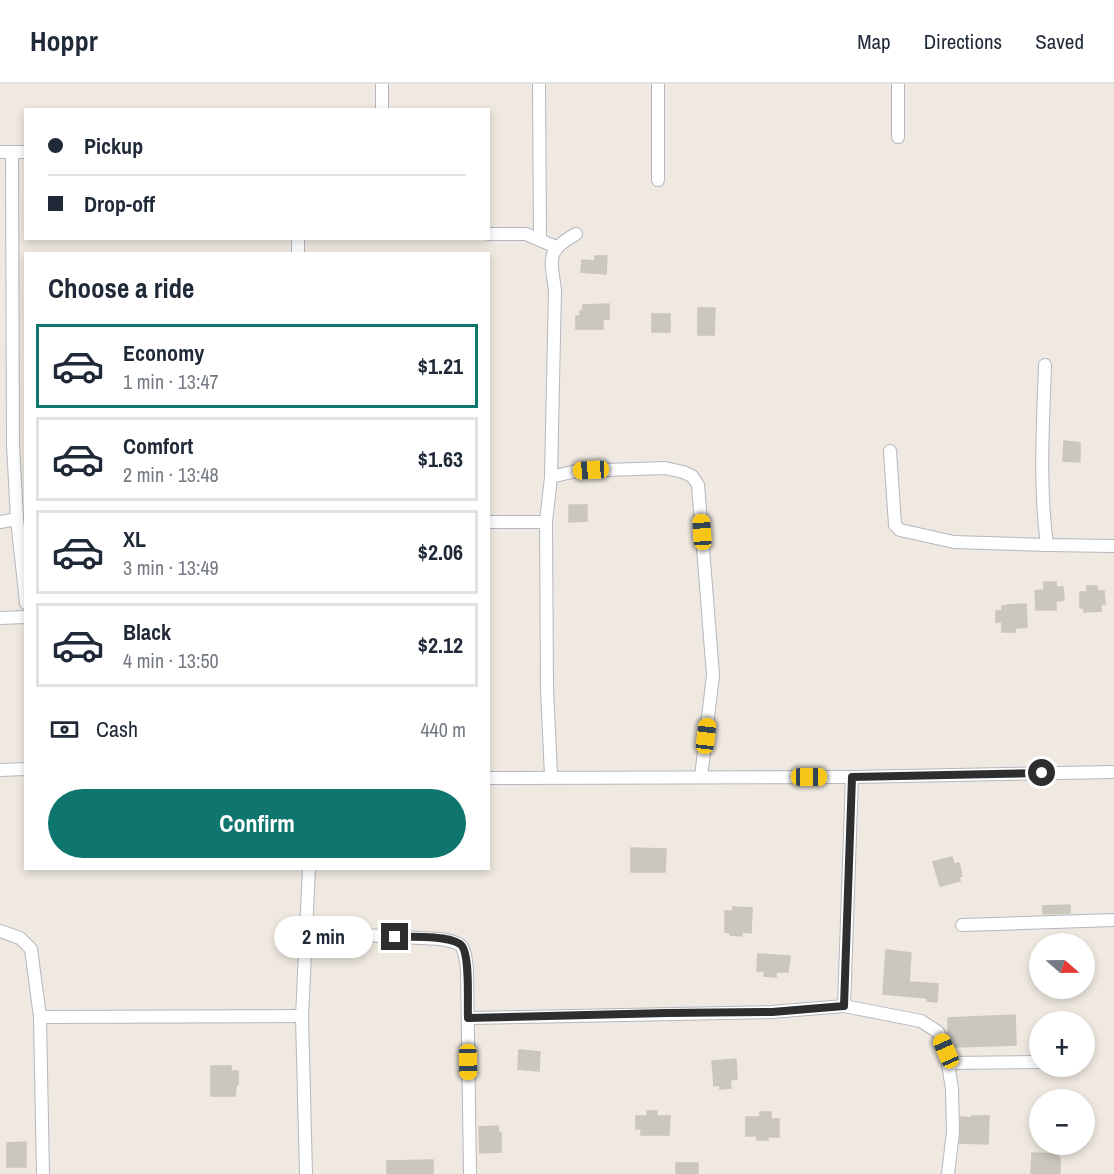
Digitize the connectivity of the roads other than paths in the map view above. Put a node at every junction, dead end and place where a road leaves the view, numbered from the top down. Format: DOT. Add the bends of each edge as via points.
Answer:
graph roads {
  1 [pos="382,84"];
  2 [pos="538,84"];
  3 [pos="658,84"];
  4 [pos="898,84"];
  5 [pos="382,108"];
  6 [pos="898,137"];
  7 [pos="6,152"];
  8 [pos="24,152"];
  9 [pos="658,180"];
  10 [pos="490,234"];
  11 [pos="576,234"];
  12 [pos="540,239"];
  13 [pos="556,247"];
  14 [pos="1046,365"];
  15 [pos="890,451"];
  16 [pos="551,477"];
  17 [pos="18,519"];
  18 [pos="0,522"];
  19 [pos="490,522"];
  20 [pos="546,522"];
  21 [pos="1047,545"];
  22 [pos="1114,546"];
  23 [pos="24,582"];
  24 [pos="24,617"];
  25 [pos="0,618"];
  26 [pos="24,769"];
  27 [pos="0,770"];
  28 [pos="1114,772"];
  29 [pos="551,776"];
  30 [pos="701,777"];
  31 [pos="852,777"];
  32 [pos="490,778"];
  33 [pos="309,870"];
  34 [pos="1114,920"];
  35 [pos="962,925"];
  36 [pos="0,931"];
  37 [pos="305,932"];
  38 [pos="844,1006"];
  39 [pos="302,1016"];
  40 [pos="40,1017"];
  41 [pos="468,1018"];
  42 [pos="1029,1062"];
  43 [pos="948,1063"];
  44 [pos="43,1174"];
  45 [pos="306,1174"];
  46 [pos="470,1174"];
  47 [pos="948,1174"];
  1 -- 5 [label="street"];
  2 -- 12 [label="street"];
  3 -- 9 [label="street"];
  4 -- 6 [label="street"];
  7 -- 8 [label="street"];
  7 -- 17 [label="street"];
  10 -- 12 [label="street" via="526,234"];
  11 -- 13 [label="street"];
  12 -- 13 [label="street"];
  13 -- 16 [label="street" via="550,265 555,290"];
  14 -- 21 [label="street" via="1042,510"];
  15 -- 21 [label="street" via="895,525 900,530 954,542"];
  16 -- 20 [label="street"];
  16 -- 30 [label="street" via="576,471 665,468 692,476 698,485 713,675"];
  17 -- 18 [label="street"];
  17 -- 23 [label="street"];
  19 -- 20 [label="street"];
  20 -- 29 [label="street"];
  21 -- 22 [label="street"];
  24 -- 25 [label="street"];
  26 -- 27 [label="street"];
  28 -- 31 [label="street"];
  29 -- 30 [label="street"];
  29 -- 32 [label="street"];
  30 -- 31 [label="street"];
  31 -- 38 [label="street"];
  33 -- 37 [label="street"];
  34 -- 35 [label="street"];
  36 -- 40 [label="street" via="20,938 31,949"];
  37 -- 39 [label="street"];
  37 -- 41 [label="street" via="459,943 464,948 467,969"];
  38 -- 41 [label="street" via="772,1012"];
  38 -- 43 [label="street" via="921,1022 938,1032"];
  39 -- 40 [label="street"];
  39 -- 45 [label="street"];
  40 -- 44 [label="street"];
  41 -- 46 [label="street"];
  42 -- 43 [label="street"];
  43 -- 47 [label="street" via="953,1132"];
}
